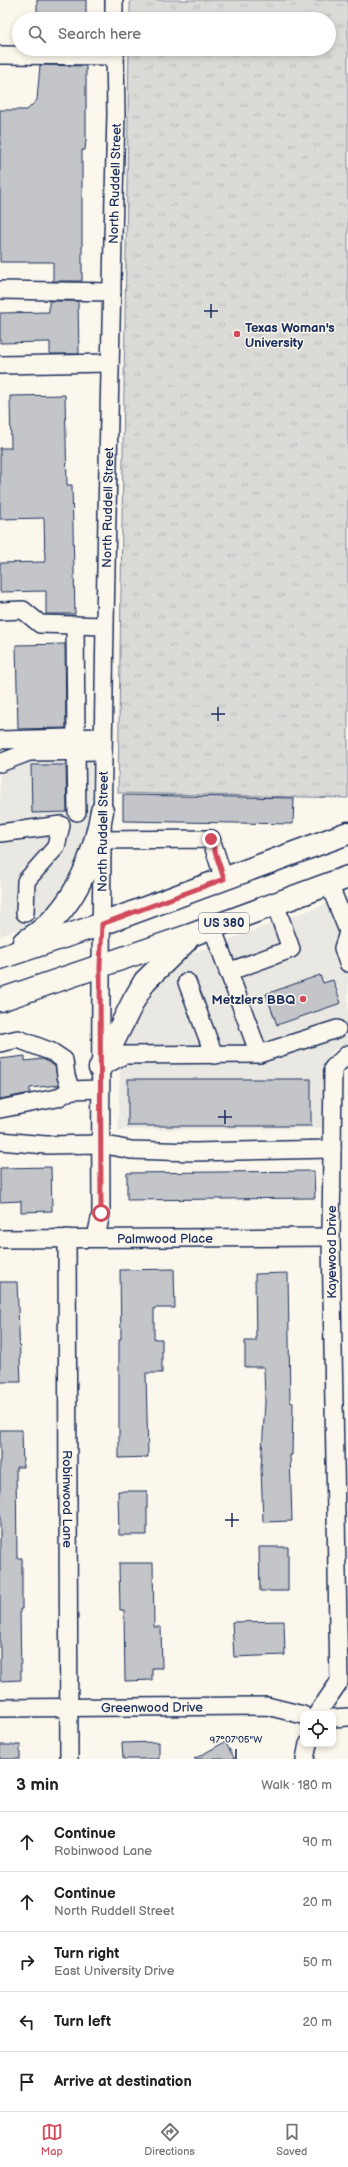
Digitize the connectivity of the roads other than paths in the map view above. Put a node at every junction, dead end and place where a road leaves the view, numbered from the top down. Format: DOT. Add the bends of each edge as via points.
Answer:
graph roads {
  1 [pos="114,0"];
  2 [pos="114,12"];
  3 [pos="0,55"];
  4 [pos="12,55"];
  5 [pos="115,56"];
  6 [pos="0,290"];
  7 [pos="112,292"];
  8 [pos="110,363"];
  9 [pos="0,365"];
  10 [pos="0,611"];
  11 [pos="74,625"];
  12 [pos="104,626"];
  13 [pos="0,740"];
  14 [pos="103,744"];
  15 [pos="76,745"];
  16 [pos="0,763"];
  17 [pos="102,811"];
  18 [pos="77,812"];
  19 [pos="61,825"];
  20 [pos="0,833"];
  21 [pos="348,833"];
  22 [pos="102,840"];
  23 [pos="224,879"];
  24 [pos="339,880"];
  25 [pos="275,904"];
  26 [pos="25,913"];
  27 [pos="102,924"];
  28 [pos="212,927"];
  29 [pos="348,932"];
  30 [pos="191,935"];
  31 [pos="0,956"];
  32 [pos="348,963"];
  33 [pos="100,966"];
  34 [pos="228,972"];
  35 [pos="187,982"];
  36 [pos="0,1000"];
  37 [pos="337,1029"];
  38 [pos="0,1043"];
  39 [pos="259,1054"];
  40 [pos="348,1054"];
  41 [pos="214,1055"];
  42 [pos="100,1068"];
  43 [pos="71,1090"];
  44 [pos="100,1090"];
  45 [pos="0,1109"];
  46 [pos="0,1141"];
  47 [pos="101,1144"];
  48 [pos="332,1149"];
  49 [pos="331,1237"];
  50 [pos="67,1238"];
  51 [pos="96,1238"];
  52 [pos="0,1239"];
  53 [pos="0,1708"];
  54 [pos="69,1708"];
  55 [pos="319,1711"];
  56 [pos="300,1714"];
  57 [pos="348,1717"];
  58 [pos="336,1718"];
  59 [pos="307,1747"];
  60 [pos="69,1759"];
  61 [pos="304,1759"];
  1 -- 2 [label="street"];
  3 -- 4 [label="street"];
  5 -- 7 [label="street, North Ruddell Street"];
  6 -- 7 [label="street"];
  7 -- 8 [label="street, North Ruddell Street"];
  8 -- 9 [label="street"];
  8 -- 12 [label="street, North Ruddell Street"];
  10 -- 11 [label="street" via="23,610 40,624"];
  11 -- 12 [label="street"];
  11 -- 15 [label="street"];
  12 -- 14 [label="street, North Ruddell Street"];
  13 -- 15 [label="street"];
  14 -- 15 [label="street"];
  14 -- 17 [label="street, North Ruddell Street"];
  15 -- 16 [label="street" via="29,752"];
  15 -- 18 [label="street"];
  17 -- 18 [label="street"];
  17 -- 22 [label="street, North Ruddell Street"];
  17 -- 31 [label="main road" via="91,859 64,907 48,925 30,939"];
  18 -- 19 [label="street"];
  19 -- 20 [label="street"];
  19 -- 26 [label="street" via="56,847 26,881"];
  21 -- 23 [label="main road"];
  22 -- 23 [label="street" via="211,839"];
  22 -- 27 [label="street, North Ruddell Street"];
  23 -- 27 [label="main road"];
  24 -- 25 [label="main road, US 380"];
  24 -- 29 [label="street"];
  25 -- 28 [label="main road, US 380"];
  25 -- 34 [label="street" via="291,949"];
  27 -- 31 [label="main road"];
  27 -- 33 [label="street, North Ruddell Street"];
  28 -- 30 [label="main road, US 380"];
  28 -- 34 [label="street"];
  29 -- 32 [label="street" via="343,948"];
  30 -- 33 [label="main road, US 380"];
  30 -- 42 [label="main road" via="145,981"];
  33 -- 36 [label="main road, US 380"];
  33 -- 42 [label="street"];
  34 -- 39 [label="street"];
  35 -- 41 [label="street"];
  37 -- 39 [label="street"];
  38 -- 43 [label="street" via="18,1039 52,1052 64,1060"];
  39 -- 41 [label="street"];
  40 -- 48 [label="street, Kayewood Drive" via="332,1068"];
  41 -- 42 [label="street" via="124,1055"];
  42 -- 44 [label="street"];
  43 -- 44 [label="street"];
  43 -- 45 [label="street" via="57,1098"];
  44 -- 47 [label="street"];
  46 -- 47 [label="street" via="46,1145"];
  47 -- 48 [label="street" via="131,1150 192,1152"];
  47 -- 51 [label="street" via="101,1213"];
  48 -- 49 [label="street, Kayewood Drive"];
  49 -- 51 [label="street, Palmwood Place"];
  49 -- 55 [label="street, Kayewood Drive" via="339,1682"];
  50 -- 51 [label="street, Palmwood Place"];
  50 -- 52 [label="street, Palmwood Place"];
  50 -- 54 [label="street, Robinwood Lane"];
  53 -- 54 [label="street, Greenwood Drive"];
  54 -- 56 [label="street, Greenwood Drive" via="267,1706"];
  54 -- 60 [label="street, Robinwood Lane"];
  57 -- 58 [label="street"];
  59 -- 61 [label="street"];
}
